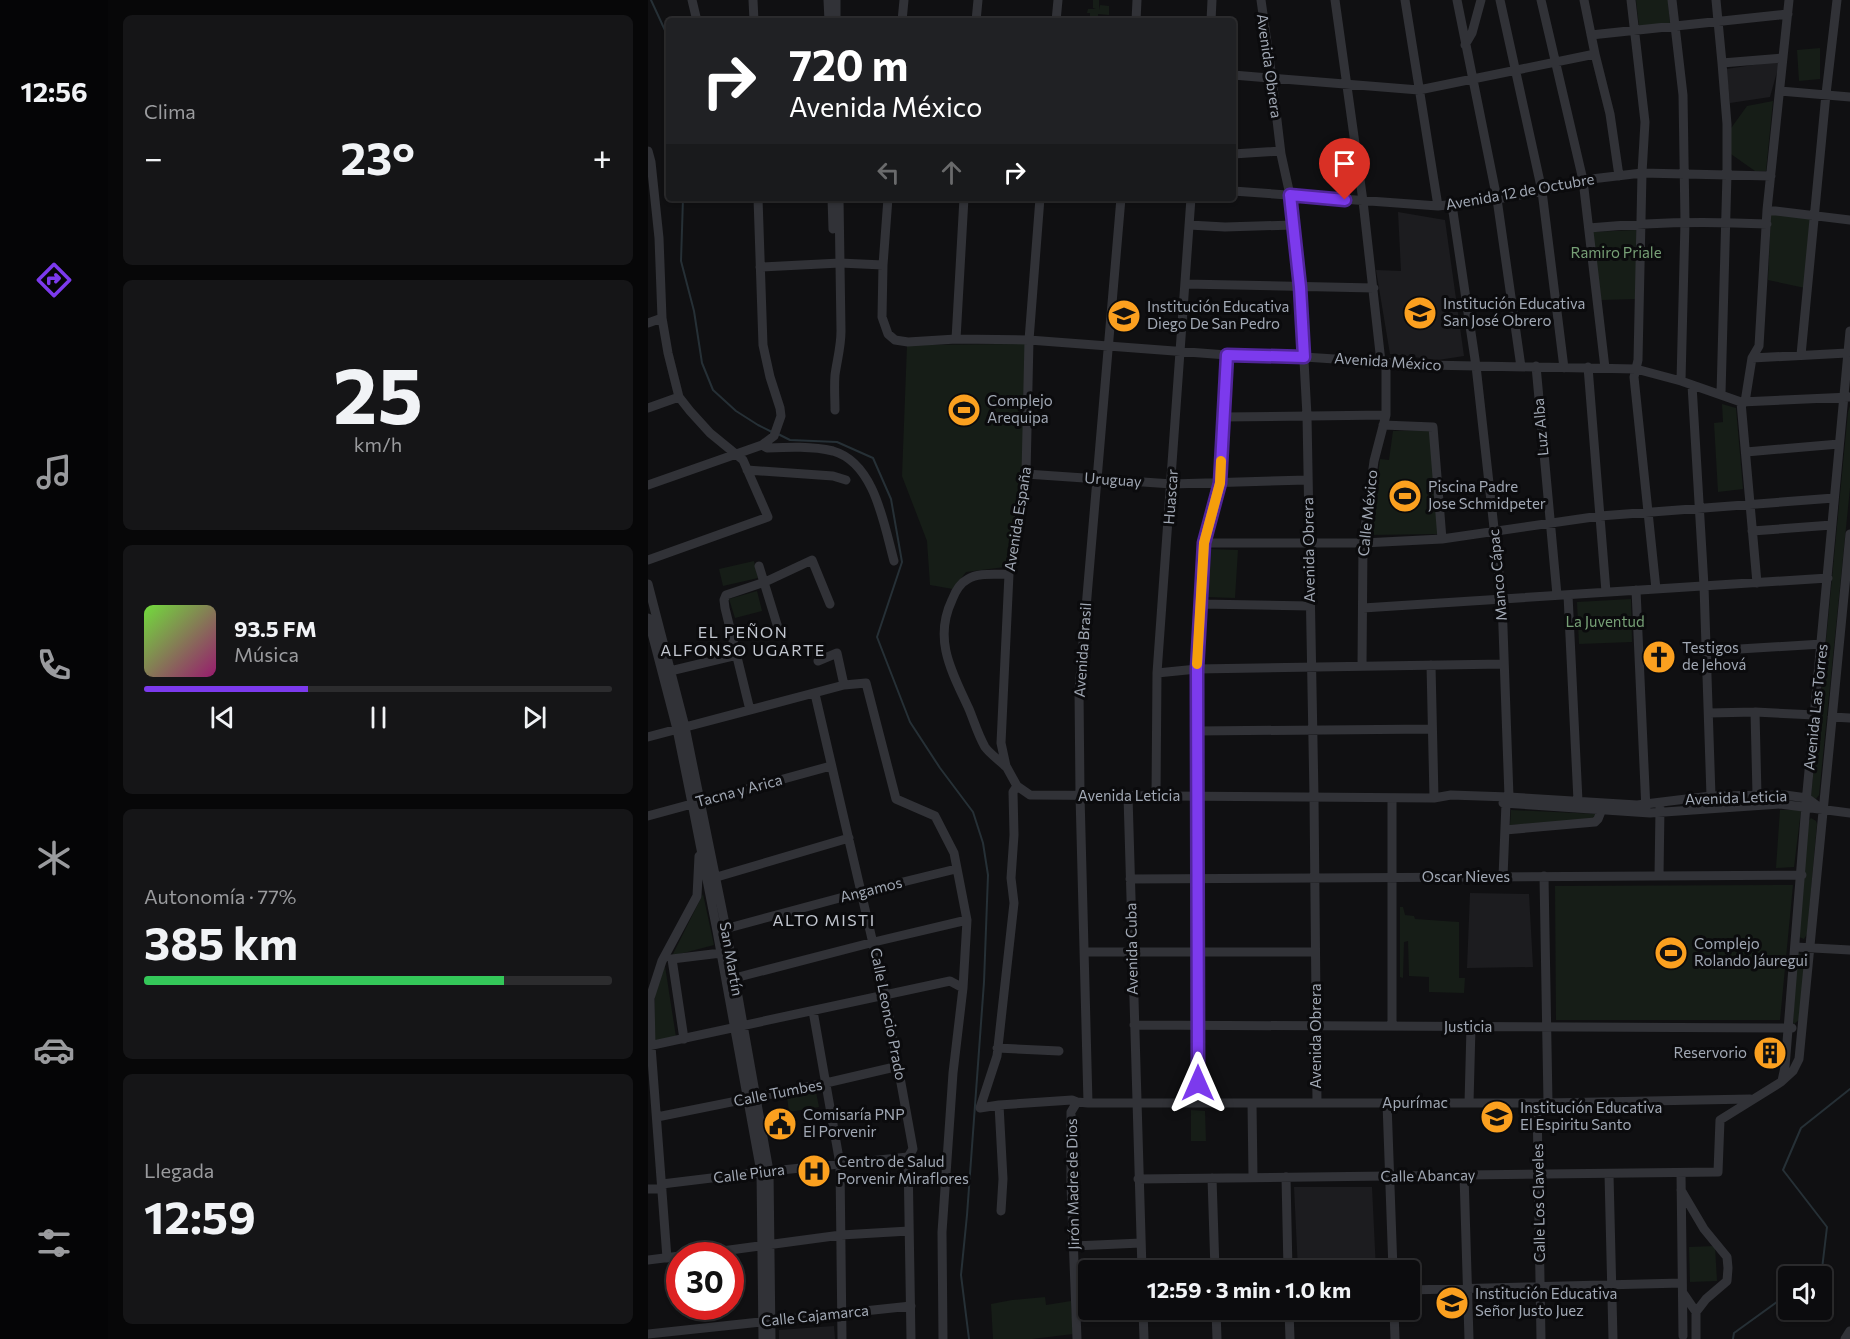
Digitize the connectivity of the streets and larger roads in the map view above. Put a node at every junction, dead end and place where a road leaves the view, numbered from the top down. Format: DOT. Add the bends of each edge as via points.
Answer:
graph roads {
  1 [pos="692,0"];
  2 [pos="753,0"];
  3 [pos="828,0"];
  4 [pos="836,0"];
  5 [pos="904,0"];
  6 [pos="978,0"];
  7 [pos="1058,0"];
  8 [pos="1137,0"];
  9 [pos="1212,0"];
  10 [pos="1261,0"];
  11 [pos="1335,0"];
  12 [pos="1405,0"];
  13 [pos="1457,0"];
  14 [pos="1481,0"];
  15 [pos="1500,0"];
  16 [pos="1541,0"];
  17 [pos="1584,0"];
  18 [pos="1631,0"];
  19 [pos="1672,0"];
  20 [pos="1716,0"];
  21 [pos="1789,0"];
  22 [pos="1837,0"];
  23 [pos="1788,14"];
  24 [pos="697,18"];
  25 [pos="754,18"];
  26 [pos="829,18"];
  27 [pos="836,18"];
  28 [pos="902,18"];
  29 [pos="976,18"];
  30 [pos="1056,18"];
  31 [pos="1136,18"];
  32 [pos="1211,18"];
  33 [pos="1718,21"];
  34 [pos="1675,26"];
  35 [pos="1634,30"];
  36 [pos="1591,35"];
  37 [pos="1466,45"];
  38 [pos="1595,54"];
  39 [pos="1783,58"];
  40 [pos="1554,62"];
  41 [pos="1722,63"];
  42 [pos="1515,70"];
  43 [pos="1236,75"];
  44 [pos="1272,78"];
  45 [pos="1472,79"];
  46 [pos="1347,84"];
  47 [pos="1419,90"];
  48 [pos="1780,91"];
  49 [pos="1826,94"];
  50 [pos="1850,97"];
  51 [pos="648,151"];
  52 [pos="1280,152"];
  53 [pos="1236,154"];
  54 [pos="650,163"];
  55 [pos="1642,173"];
  56 [pos="1684,173"];
  57 [pos="1727,174"];
  58 [pos="1619,176"];
  59 [pos="1771,176"];
  60 [pos="1582,180"];
  61 [pos="1236,191"];
  62 [pos="1542,191"];
  63 [pos="1290,195"];
  64 [pos="1497,199"];
  65 [pos="758,201"];
  66 [pos="832,201"];
  67 [pos="839,201"];
  68 [pos="888,201"];
  69 [pos="964,201"];
  70 [pos="1040,201"];
  71 [pos="1121,201"];
  72 [pos="1191,201"];
  73 [pos="1363,201"];
  74 [pos="1452,205"];
  75 [pos="1438,206"];
  76 [pos="1767,210"];
  77 [pos="1815,215"];
  78 [pos="1850,220"];
  79 [pos="1641,222"];
  80 [pos="1685,222"];
  81 [pos="1726,222"];
  82 [pos="1767,224"];
  83 [pos="1189,225"];
  84 [pos="1293,225"];
  85 [pos="1589,228"];
  86 [pos="659,238"];
  87 [pos="648,242"];
  88 [pos="837,263"];
  89 [pos="883,265"];
  90 [pos="760,267"];
  91 [pos="1185,284"];
  92 [pos="1300,287"];
  93 [pos="1374,288"];
  94 [pos="662,318"];
  95 [pos="648,323"];
  96 [pos="1850,331"];
  97 [pos="956,339"];
  98 [pos="1029,340"];
  99 [pos="1107,345"];
  100 [pos="1180,351"];
  101 [pos="1848,353"];
  102 [pos="1227,355"];
  103 [pos="1801,355"];
  104 [pos="1304,357"];
  105 [pos="1752,358"];
  106 [pos="1384,362"];
  107 [pos="1476,366"];
  108 [pos="1536,366"];
  109 [pos="1521,367"];
  110 [pos="1588,367"];
  111 [pos="1564,368"];
  112 [pos="1605,368"];
  113 [pos="1636,369"];
  114 [pos="1682,381"];
  115 [pos="1692,385"];
  116 [pos="1721,394"];
  117 [pos="679,397"];
  118 [pos="1847,397"];
  119 [pos="1743,402"];
  120 [pos="648,408"];
  121 [pos="835,410"];
  122 [pos="1307,416"];
  123 [pos="1224,417"];
  124 [pos="1384,420"];
  125 [pos="1839,444"];
  126 [pos="762,445"];
  127 [pos="1746,452"];
  128 [pos="738,455"];
  129 [pos="747,470"];
  130 [pos="1026,474"];
  131 [pos="1096,479"];
  132 [pos="846,480"];
  133 [pos="1307,480"];
  134 [pos="1220,483"];
  135 [pos="648,484"];
  136 [pos="1172,484"];
  137 [pos="1834,498"];
  138 [pos="1750,505"];
  139 [pos="1699,508"];
  140 [pos="1649,512"];
  141 [pos="1600,516"];
  142 [pos="1550,522"];
  143 [pos="1832,525"];
  144 [pos="1495,531"];
  145 [pos="1752,531"];
  146 [pos="1850,534"];
  147 [pos="1442,539"];
  148 [pos="1204,543"];
  149 [pos="1309,543"];
  150 [pos="1363,543"];
  151 [pos="648,560"];
  152 [pos="894,561"];
  153 [pos="759,566"];
  154 [pos="1009,574"];
  155 [pos="1827,578"];
  156 [pos="765,582"];
  157 [pos="1757,583"];
  158 [pos="648,584"];
  159 [pos="1704,586"];
  160 [pos="1656,589"];
  161 [pos="1636,590"];
  162 [pos="1606,592"];
  163 [pos="1557,595"];
  164 [pos="1568,595"];
  165 [pos="1502,600"];
  166 [pos="1847,603"];
  167 [pos="830,604"];
  168 [pos="1201,604"];
  169 [pos="1310,606"];
  170 [pos="1363,608"];
  171 [pos="648,618"];
  172 [pos="779,631"];
  173 [pos="1822,644"];
  174 [pos="656,648"];
  175 [pos="1707,651"];
  176 [pos="737,654"];
  177 [pos="818,661"];
  178 [pos="1504,664"];
  179 [pos="1431,665"];
  180 [pos="1362,666"];
  181 [pos="1312,667"];
  182 [pos="1197,669"];
  183 [pos="667,672"];
  184 [pos="1157,673"];
  185 [pos="844,685"];
  186 [pos="814,694"];
  187 [pos="750,710"];
  188 [pos="1755,712"];
  189 [pos="1709,713"];
  190 [pos="1815,715"];
  191 [pos="1832,717"];
  192 [pos="1850,718"];
  193 [pos="681,728"];
  194 [pos="1432,729"];
  195 [pos="1313,730"];
  196 [pos="1197,731"];
  197 [pos="648,737"];
  198 [pos="1001,743"];
  199 [pos="986,748"];
  200 [pos="831,766"];
  201 [pos="1006,766"];
  202 [pos="1017,786"];
  203 [pos="1030,795"];
  204 [pos="1080,795"];
  205 [pos="1128,795"];
  206 [pos="1757,795"];
  207 [pos="1156,796"];
  208 [pos="1197,796"];
  209 [pos="1711,796"];
  210 [pos="1314,797"];
  211 [pos="1392,798"];
  212 [pos="1439,798"];
  213 [pos="1507,800"];
  214 [pos="1578,801"];
  215 [pos="696,802"];
  216 [pos="1807,802"];
  217 [pos="1646,808"];
  218 [pos="1660,808"];
  219 [pos="1602,809"];
  220 [pos="1823,810"];
  221 [pos="1850,813"];
  222 [pos="648,816"];
  223 [pos="1505,830"];
  224 [pos="849,838"];
  225 [pos="706,853"];
  226 [pos="956,869"];
  227 [pos="1802,875"];
  228 [pos="1544,876"];
  229 [pos="1659,876"];
  230 [pos="1392,877"];
  231 [pos="1503,877"];
  232 [pos="1315,878"];
  233 [pos="711,879"];
  234 [pos="1130,879"];
  235 [pos="1197,879"];
  236 [pos="862,892"];
  237 [pos="967,920"];
  238 [pos="721,930"];
  239 [pos="874,942"];
  240 [pos="1795,946"];
  241 [pos="1810,947"];
  242 [pos="1850,950"];
  243 [pos="1084,952"];
  244 [pos="1132,952"];
  245 [pos="1198,952"];
  246 [pos="1315,952"];
  247 [pos="721,953"];
  248 [pos="730,980"];
  249 [pos="963,988"];
  250 [pos="649,994"];
  251 [pos="885,995"];
  252 [pos="813,1011"];
  253 [pos="1134,1025"];
  254 [pos="1198,1026"];
  255 [pos="1316,1026"];
  256 [pos="1392,1026"];
  257 [pos="1471,1027"];
  258 [pos="1547,1027"];
  259 [pos="739,1028"];
  260 [pos="1788,1028"];
  261 [pos="1802,1028"];
  262 [pos="684,1039"];
  263 [pos="650,1046"];
  264 [pos="997,1048"];
  265 [pos="1059,1051"];
  266 [pos="899,1066"];
  267 [pos="1781,1082"];
  268 [pos="826,1083"];
  269 [pos="752,1098"];
  270 [pos="1752,1099"];
  271 [pos="1719,1101"];
  272 [pos="1077,1102"];
  273 [pos="1088,1102"];
  274 [pos="1136,1102"];
  275 [pos="1198,1102"];
  276 [pos="1252,1103"];
  277 [pos="1317,1103"];
  278 [pos="1387,1103"];
  279 [pos="1469,1103"];
  280 [pos="1537,1103"];
  281 [pos="1548,1103"];
  282 [pos="999,1105"];
  283 [pos="657,1116"];
  284 [pos="1720,1120"];
  285 [pos="908,1157"];
  286 [pos="840,1164"];
  287 [pos="765,1171"];
  288 [pos="1609,1173"];
  289 [pos="1681,1173"];
  290 [pos="1538,1174"];
  291 [pos="1464,1175"];
  292 [pos="1390,1176"];
  293 [pos="1286,1177"];
  294 [pos="1212,1178"];
  295 [pos="1253,1178"];
  296 [pos="1138,1179"];
  297 [pos="662,1187"];
  298 [pos="648,1189"];
  299 [pos="1681,1190"];
  300 [pos="1000,1211"];
  301 [pos="909,1232"];
  302 [pos="841,1235"];
  303 [pos="1141,1243"];
  304 [pos="666,1244"];
  305 [pos="766,1246"];
  306 [pos="1074,1246"];
  307 [pos="744,1249"];
  308 [pos="666,1258"];
  309 [pos="648,1260"];
  310 [pos="1142,1260"];
  311 [pos="1215,1260"];
  312 [pos="1288,1260"];
  313 [pos="1393,1260"];
  314 [pos="1611,1285"];
  315 [pos="1540,1287"];
  316 [pos="1682,1288"];
  317 [pos="1467,1289"];
  318 [pos="1420,1290"];
  319 [pos="910,1306"];
  320 [pos="1696,1312"];
  321 [pos="842,1314"];
  322 [pos="1143,1320"];
  323 [pos="1216,1320"];
  324 [pos="1289,1320"];
  325 [pos="1394,1320"];
  326 [pos="767,1322"];
  327 [pos="1850,1331"];
  328 [pos="648,1334"];
  329 [pos="1683,1336"];
  330 [pos="763,1339"];
  331 [pos="771,1339"];
  332 [pos="843,1339"];
  333 [pos="911,1339"];
  334 [pos="943,1339"];
  335 [pos="1077,1339"];
  336 [pos="1144,1339"];
  337 [pos="1217,1339"];
  338 [pos="1290,1339"];
  339 [pos="1395,1339"];
  340 [pos="1469,1339"];
  341 [pos="1541,1339"];
  342 [pos="1613,1339"];
  343 [pos="1696,1339"];
  344 [pos="1845,1339"];
  1 -- 24 [label="street"];
  2 -- 25 [label="street"];
  3 -- 26 [label="street"];
  4 -- 27 [label="street"];
  5 -- 28 [label="street"];
  6 -- 29 [label="street"];
  7 -- 30 [label="street"];
  8 -- 31 [label="street"];
  9 -- 32 [label="street"];
  10 -- 44 [label="street, Avenida Obrera"];
  11 -- 46 [label="street, Calle México"];
  12 -- 47 [label="street"];
  13 -- 37 [label="street"];
  14 -- 37 [label="street"];
  15 -- 42 [label="street"];
  16 -- 40 [label="street"];
  17 -- 36 [label="street"];
  18 -- 35 [label="street"];
  19 -- 34 [label="street"];
  20 -- 33 [label="street"];
  21 -- 23 [label="street"];
  22 -- 49 [label="street"];
  23 -- 33 [label="street"];
  23 -- 39 [label="street"];
  33 -- 34 [label="street"];
  33 -- 41 [label="street"];
  34 -- 35 [label="street"];
  34 -- 56 [label="street" via="1683,95"];
  35 -- 36 [label="street"];
  35 -- 55 [label="street" via="1645,122"];
  36 -- 38 [label="street"];
  37 -- 45 [label="street"];
  38 -- 40 [label="street"];
  38 -- 58 [label="street" via="1610,114"];
  39 -- 41 [label="street"];
  39 -- 48 [label="street"];
  40 -- 42 [label="street"];
  40 -- 60 [label="street"];
  41 -- 57 [label="street"];
  42 -- 45 [label="street"];
  42 -- 62 [label="street"];
  43 -- 44 [label="street"];
  44 -- 46 [label="street"];
  44 -- 52 [label="street, Avenida Obrera"];
  45 -- 47 [label="street"];
  45 -- 64 [label="street"];
  46 -- 47 [label="street"];
  46 -- 73 [label="street, Calle México"];
  47 -- 75 [label="street"];
  48 -- 49 [label="street"];
  48 -- 59 [label="street"];
  49 -- 50 [label="street"];
  49 -- 77 [label="street"];
  51 -- 54 [label="street"];
  52 -- 53 [label="street"];
  52 -- 63 [label="street, Avenida Obrera"];
  54 -- 86 [label="street"];
  55 -- 56 [label="street, Avenida 12 de Octubre"];
  55 -- 58 [label="street, Avenida 12 de Octubre"];
  55 -- 79 [label="street"];
  56 -- 57 [label="street, Avenida 12 de Octubre"];
  56 -- 80 [label="street"];
  57 -- 59 [label="street, Avenida 12 de Octubre"];
  57 -- 81 [label="street"];
  58 -- 60 [label="street, Avenida 12 de Octubre"];
  59 -- 76 [label="street"];
  60 -- 62 [label="street, Avenida 12 de Octubre"];
  60 -- 85 [label="street"];
  61 -- 63 [label="street, Avenida 12 de Octubre"];
  62 -- 64 [label="street, Avenida 12 de Octubre"];
  62 -- 111 [label="street"];
  63 -- 73 [label="street, Avenida 12 de Octubre"];
  63 -- 84 [label="street, Avenida Obrera"];
  64 -- 74 [label="street, Avenida 12 de Octubre"];
  64 -- 109 [label="street"];
  65 -- 90 [label="street"];
  66 -- 88 [label="street"];
  67 -- 88 [label="street"];
  68 -- 89 [label="street"];
  69 -- 97 [label="street"];
  70 -- 98 [label="street, Avenida España"];
  71 -- 99 [label="street, Avenida Brasil"];
  72 -- 83 [label="street, Huascar"];
  73 -- 75 [label="street, Avenida 12 de Octubre"];
  73 -- 93 [label="street, Calle México"];
  74 -- 75 [label="street, Avenida 12 de Octubre"];
  74 -- 107 [label="street, Manco Cápac"];
  76 -- 77 [label="street"];
  76 -- 82 [label="street"];
  77 -- 78 [label="street"];
  77 -- 103 [label="street"];
  79 -- 80 [label="street"];
  79 -- 85 [label="street"];
  79 -- 113 [label="street"];
  80 -- 81 [label="street"];
  80 -- 114 [label="street"];
  81 -- 82 [label="street"];
  81 -- 116 [label="street"];
  82 -- 105 [label="street" via="1760,346"];
  83 -- 84 [label="street"];
  83 -- 91 [label="street, Huascar"];
  84 -- 92 [label="street, Avenida Obrera"];
  85 -- 112 [label="street"];
  86 -- 87 [label="street"];
  86 -- 94 [label="street"];
  88 -- 89 [label="street"];
  88 -- 90 [label="street"];
  88 -- 121 [label="street" via="842,332"];
  89 -- 97 [label="street, Avenida México" via="882,316 888,334 908,342"];
  90 -- 126 [label="street" via="763,345 781,416 774,436"];
  91 -- 92 [label="street"];
  91 -- 100 [label="street, Huascar"];
  92 -- 93 [label="street"];
  92 -- 104 [label="street, Avenida Obrera"];
  93 -- 106 [label="street, Calle México"];
  94 -- 95 [label="street"];
  94 -- 117 [label="street"];
  96 -- 101 [label="street, Avenida Las Torres"];
  97 -- 98 [label="street, Avenida México"];
  98 -- 99 [label="street, Avenida México"];
  98 -- 130 [label="street, Avenida España"];
  99 -- 100 [label="street, Avenida México"];
  99 -- 131 [label="street, Avenida Brasil"];
  100 -- 102 [label="street, Avenida México"];
  100 -- 136 [label="street, Huascar"];
  101 -- 103 [label="street"];
  101 -- 118 [label="street, Avenida Las Torres"];
  102 -- 104 [label="street, Avenida México"];
  102 -- 123 [label="street"];
  103 -- 105 [label="street"];
  104 -- 106 [label="street, Avenida México"];
  104 -- 122 [label="street, Avenida Obrera"];
  105 -- 119 [label="street"];
  106 -- 107 [label="street, Avenida México"];
  106 -- 124 [label="street, Calle México"];
  107 -- 109 [label="street, Avenida México"];
  107 -- 144 [label="street, Manco Cápac"];
  108 -- 109 [label="street, Avenida México"];
  108 -- 111 [label="street, Avenida México"];
  108 -- 142 [label="street, Luz Alba"];
  110 -- 111 [label="street, Avenida México"];
  110 -- 112 [label="street, Avenida México"];
  110 -- 141 [label="street"];
  112 -- 113 [label="street, Avenida México"];
  113 -- 114 [label="street, Avenida México"];
  113 -- 140 [label="street"];
  114 -- 115 [label="street, Avenida México"];
  115 -- 116 [label="street, Avenida México"];
  115 -- 139 [label="street"];
  116 -- 119 [label="street, Avenida México"];
  117 -- 120 [label="street"];
  117 -- 128 [label="street" via="710,433"];
  118 -- 119 [label="street, Avenida México"];
  118 -- 125 [label="street, Avenida Las Torres"];
  119 -- 127 [label="street"];
  122 -- 123 [label="street"];
  122 -- 124 [label="street"];
  122 -- 133 [label="street, Avenida Obrera"];
  123 -- 134 [label="street"];
  124 -- 147 [label="street" via="1433,427"];
  124 -- 150 [label="street, Calle México"];
  125 -- 127 [label="street"];
  125 -- 137 [label="street, Avenida Las Torres"];
  126 -- 128 [label="street"];
  126 -- 152 [label="street" via="832,451 858,467 873,489"];
  127 -- 138 [label="street"];
  128 -- 129 [label="street"];
  128 -- 135 [label="street"];
  129 -- 132 [label="street"];
  129 -- 151 [label="street" via="768,517"];
  130 -- 131 [label="street, Uruguay"];
  130 -- 154 [label="street, Avenida España"];
  131 -- 136 [label="street, Uruguay"];
  131 -- 204 [label="street, Avenida Brasil" via="1079,690"];
  133 -- 134 [label="street, Uruguay"];
  133 -- 149 [label="street, Avenida Obrera"];
  134 -- 136 [label="street, Uruguay"];
  134 -- 148 [label="street"];
  136 -- 184 [label="street, Huascar"];
  137 -- 138 [label="street"];
  137 -- 143 [label="street, Avenida Las Torres"];
  138 -- 139 [label="street"];
  138 -- 145 [label="street"];
  139 -- 140 [label="street"];
  139 -- 159 [label="street"];
  140 -- 141 [label="street"];
  140 -- 160 [label="street"];
  141 -- 142 [label="street"];
  141 -- 162 [label="street"];
  142 -- 144 [label="street"];
  142 -- 163 [label="street, Luz Alba"];
  143 -- 145 [label="street"];
  143 -- 155 [label="street, Avenida Las Torres"];
  144 -- 147 [label="street"];
  144 -- 165 [label="street, Manco Cápac"];
  145 -- 157 [label="street"];
  146 -- 166 [label="street, Avenida Las Torres"];
  147 -- 150 [label="street"];
  148 -- 149 [label="street"];
  148 -- 168 [label="street"];
  149 -- 150 [label="street"];
  149 -- 169 [label="street, Avenida Obrera"];
  150 -- 170 [label="street, Calle México"];
  153 -- 156 [label="street"];
  154 -- 198 [label="street, Avenida España"];
  154 -- 199 [label="street" via="967,579 956,590 945,620 946,654"];
  155 -- 157 [label="street"];
  155 -- 173 [label="street, Avenida Las Torres"];
  156 -- 167 [label="street" via="812,560"];
  156 -- 172 [label="street"];
  156 -- 176 [label="street" via="726,595 724,600"];
  157 -- 159 [label="street"];
  158 -- 174 [label="street, San Martín"];
  159 -- 160 [label="street"];
  159 -- 175 [label="street"];
  160 -- 161 [label="street"];
  161 -- 162 [label="street"];
  161 -- 217 [label="street"];
  162 -- 164 [label="street"];
  163 -- 164 [label="street"];
  163 -- 165 [label="street"];
  164 -- 214 [label="street"];
  165 -- 170 [label="street"];
  165 -- 178 [label="street, Manco Cápac"];
  166 -- 191 [label="street, Avenida Las Torres"];
  168 -- 169 [label="street"];
  168 -- 182 [label="street"];
  169 -- 181 [label="street, Avenida Obrera"];
  170 -- 180 [label="street, Calle México"];
  171 -- 174 [label="street, San Martín"];
  173 -- 175 [label="street"];
  173 -- 190 [label="street, Avenida Las Torres"];
  174 -- 183 [label="street, San Martín"];
  175 -- 189 [label="street"];
  176 -- 183 [label="street"];
  176 -- 187 [label="street"];
  177 -- 185 [label="street" via="837,653"];
  178 -- 179 [label="street"];
  178 -- 213 [label="street, Manco Cápac"];
  179 -- 180 [label="street"];
  179 -- 194 [label="street"];
  180 -- 181 [label="street"];
  181 -- 182 [label="street"];
  181 -- 195 [label="street, Avenida Obrera"];
  182 -- 184 [label="street"];
  182 -- 196 [label="street"];
  183 -- 193 [label="street, San Martín"];
  184 -- 207 [label="street, Huascar"];
  185 -- 186 [label="street"];
  185 -- 226 [label="street" via="866,683 896,799 935,816 954,853"];
  186 -- 187 [label="street"];
  186 -- 200 [label="street, Calle Leoncio Prado"];
  187 -- 193 [label="street"];
  188 -- 189 [label="street"];
  188 -- 190 [label="street"];
  188 -- 206 [label="street"];
  189 -- 209 [label="street"];
  190 -- 216 [label="street, Avenida Las Torres"];
  191 -- 192 [label="street"];
  191 -- 220 [label="street, Avenida Las Torres"];
  193 -- 197 [label="street"];
  193 -- 215 [label="street, San Martín"];
  194 -- 195 [label="street"];
  194 -- 212 [label="street"];
  195 -- 196 [label="street"];
  195 -- 210 [label="street, Avenida Obrera"];
  196 -- 208 [label="street"];
  198 -- 199 [label="street"];
  198 -- 201 [label="street, Avenida España"];
  199 -- 201 [label="street"];
  200 -- 215 [label="street, Tacna y Arica"];
  200 -- 224 [label="street, Calle Leoncio Prado"];
  201 -- 202 [label="street, Avenida España"];
  202 -- 203 [label="street, Avenida España"];
  202 -- 264 [label="street" via="1013,792 1014,903"];
  203 -- 204 [label="street, Avenida Leticia"];
  204 -- 205 [label="street, Avenida Leticia"];
  204 -- 243 [label="street, Avenida Brasil"];
  205 -- 207 [label="street, Avenida Leticia"];
  205 -- 234 [label="street, Avenida Cuba"];
  206 -- 209 [label="street, Avenida Leticia"];
  206 -- 216 [label="street, Avenida Leticia" via="1785,795"];
  207 -- 208 [label="street, Avenida Leticia"];
  208 -- 210 [label="street, Avenida Leticia"];
  208 -- 235 [label="street"];
  209 -- 218 [label="street, Avenida Leticia"];
  210 -- 211 [label="street, Avenida Leticia"];
  210 -- 232 [label="street, Avenida Obrera"];
  211 -- 212 [label="street, Avenida Leticia"];
  211 -- 230 [label="street"];
  212 -- 213 [label="street, Avenida Leticia" via="1451,795"];
  213 -- 214 [label="street, Avenida Leticia"];
  213 -- 219 [label="street, Avenida Leticia"];
  213 -- 223 [label="street, Manco Cápac"];
  214 -- 217 [label="street, Avenida Leticia"];
  215 -- 222 [label="street, Tacna y Arica"];
  215 -- 225 [label="street, San Martín"];
  216 -- 218 [label="street, Avenida Leticia"];
  216 -- 220 [label="street, Avenida Leticia"];
  216 -- 227 [label="street, Avenida Las Torres"];
  217 -- 218 [label="street, Avenida Leticia"];
  217 -- 219 [label="street, Avenida Leticia"];
  218 -- 229 [label="street"];
  219 -- 223 [label="street" via="1595,822"];
  220 -- 221 [label="street"];
  220 -- 241 [label="street, Avenida Las Torres"];
  223 -- 231 [label="street, Manco Cápac"];
  224 -- 233 [label="street"];
  224 -- 236 [label="street, Calle Leoncio Prado"];
  225 -- 233 [label="street, San Martín"];
  225 -- 250 [label="street" via="698,860 697,896"];
  226 -- 236 [label="street, Angamos"];
  226 -- 237 [label="street"];
  227 -- 229 [label="street, Oscar Nieves"];
  227 -- 240 [label="street, Avenida Las Torres"];
  228 -- 229 [label="street, Oscar Nieves"];
  228 -- 231 [label="street, Oscar Nieves"];
  228 -- 258 [label="street"];
  230 -- 231 [label="street, Oscar Nieves"];
  230 -- 232 [label="street, Oscar Nieves"];
  230 -- 256 [label="street"];
  232 -- 235 [label="street, Oscar Nieves"];
  232 -- 246 [label="street, Avenida Obrera"];
  233 -- 238 [label="street, San Martín"];
  234 -- 235 [label="street, Oscar Nieves"];
  234 -- 244 [label="street, Avenida Cuba"];
  235 -- 245 [label="street"];
  236 -- 238 [label="street, Angamos"];
  236 -- 239 [label="street, Calle Leoncio Prado"];
  237 -- 239 [label="street"];
  237 -- 249 [label="street"];
  238 -- 247 [label="street, San Martín"];
  238 -- 248 [label="street, San Martín"];
  239 -- 248 [label="street"];
  239 -- 251 [label="street, Calle Leoncio Prado"];
  240 -- 241 [label="street"];
  240 -- 260 [label="street, Avenida Las Torres"];
  241 -- 242 [label="street"];
  241 -- 261 [label="street, Avenida Las Torres"];
  243 -- 244 [label="street"];
  243 -- 273 [label="street, Avenida Brasil"];
  244 -- 245 [label="street"];
  244 -- 253 [label="street, Avenida Cuba"];
  245 -- 246 [label="street"];
  245 -- 254 [label="street"];
  246 -- 255 [label="street, Avenida Obrera"];
  247 -- 248 [label="street, San Martín"];
  247 -- 262 [label="street" via="672,959"];
  248 -- 259 [label="street, San Martín"];
  249 -- 251 [label="street" via="950,981"];
  249 -- 334 [label="street" via="942,1232"];
  250 -- 263 [label="street"];
  251 -- 252 [label="street"];
  251 -- 266 [label="street, Calle Leoncio Prado"];
  252 -- 259 [label="street"];
  252 -- 268 [label="street"];
  253 -- 254 [label="street, Justicia"];
  253 -- 274 [label="street, Avenida Cuba"];
  254 -- 255 [label="street, Justicia"];
  254 -- 275 [label="street"];
  255 -- 256 [label="street, Justicia"];
  255 -- 277 [label="street, Avenida Obrera"];
  256 -- 257 [label="street, Justicia"];
  257 -- 258 [label="street, Justicia"];
  257 -- 279 [label="street"];
  258 -- 260 [label="street, Justicia"];
  258 -- 281 [label="street"];
  259 -- 262 [label="street"];
  259 -- 269 [label="street, San Martín"];
  260 -- 261 [label="street, Justicia"];
  260 -- 267 [label="street, Avenida Las Torres"];
  261 -- 267 [label="street, Avenida Las Torres" via="1797,1065"];
  262 -- 263 [label="street"];
  263 -- 283 [label="street"];
  264 -- 265 [label="street"];
  264 -- 282 [label="street" via="980,1108"];
  266 -- 268 [label="street, Calle Tumbes"];
  266 -- 285 [label="street, Calle Leoncio Prado" via="913,1149"];
  267 -- 270 [label="street, Avenida Las Torres"];
  268 -- 269 [label="street, Calle Tumbes"];
  268 -- 286 [label="street"];
  269 -- 283 [label="street, Calle Tumbes"];
  269 -- 287 [label="street, San Martín"];
  270 -- 271 [label="street, Apurímac"];
  270 -- 284 [label="street, Avenida Las Torres"];
  271 -- 281 [label="street, Apurímac"];
  271 -- 284 [label="street"];
  272 -- 273 [label="street, Apurímac"];
  272 -- 282 [label="street, Apurímac"];
  272 -- 306 [label="street, Jirón Madre de Dios" via="1071,1112"];
  273 -- 274 [label="street, Apurímac"];
  274 -- 275 [label="street, Apurímac"];
  274 -- 296 [label="street, Avenida Cuba"];
  275 -- 276 [label="street, Apurímac"];
  276 -- 277 [label="street, Apurímac"];
  276 -- 295 [label="street"];
  277 -- 278 [label="street, Apurímac"];
  278 -- 279 [label="street, Apurímac"];
  278 -- 292 [label="street"];
  279 -- 280 [label="street, Apurímac"];
  280 -- 281 [label="street, Apurímac"];
  280 -- 290 [label="street, Calle Los Claveles"];
  282 -- 300 [label="street" via="1003,1179"];
  283 -- 297 [label="street"];
  284 -- 289 [label="street, Calle Abancay" via="1718,1172"];
  285 -- 286 [label="street, Calle Piura"];
  285 -- 301 [label="street, Calle Leoncio Prado"];
  286 -- 287 [label="street, Calle Piura"];
  286 -- 302 [label="street"];
  287 -- 297 [label="street, Calle Piura"];
  287 -- 305 [label="street, San Martín"];
  288 -- 289 [label="street, Calle Abancay"];
  288 -- 290 [label="street, Calle Abancay"];
  288 -- 314 [label="street"];
  289 -- 299 [label="street"];
  290 -- 291 [label="street, Calle Abancay"];
  290 -- 315 [label="street, Calle Los Claveles"];
  291 -- 292 [label="street, Calle Abancay"];
  291 -- 317 [label="street"];
  292 -- 293 [label="street, Calle Abancay"];
  292 -- 313 [label="street"];
  293 -- 295 [label="street, Calle Abancay"];
  293 -- 312 [label="street"];
  294 -- 295 [label="street, Calle Abancay"];
  294 -- 296 [label="street, Calle Abancay"];
  294 -- 311 [label="street"];
  296 -- 303 [label="street, Avenida Cuba"];
  297 -- 298 [label="street, Calle Piura"];
  297 -- 304 [label="street"];
  299 -- 316 [label="street"];
  299 -- 320 [label="street" via="1704,1229 1727,1257 1727,1281"];
  301 -- 302 [label="street"];
  301 -- 319 [label="street, Calle Leoncio Prado"];
  302 -- 305 [label="street"];
  302 -- 321 [label="street"];
  303 -- 306 [label="street"];
  303 -- 310 [label="street, Avenida Cuba"];
  305 -- 307 [label="street"];
  305 -- 326 [label="street, San Martín"];
  306 -- 335 [label="street, Jirón Madre de Dios"];
  308 -- 309 [label="street"];
  314 -- 315 [label="street"];
  314 -- 316 [label="street"];
  314 -- 342 [label="street"];
  315 -- 317 [label="street"];
  315 -- 341 [label="street, Calle Los Claveles"];
  316 -- 320 [label="street"];
  316 -- 329 [label="street"];
  317 -- 318 [label="street"];
  317 -- 340 [label="street"];
  319 -- 321 [label="street, Calle Cajamarca"];
  319 -- 333 [label="street, Calle Leoncio Prado"];
  320 -- 343 [label="street"];
  321 -- 326 [label="street, Calle Cajamarca"];
  321 -- 332 [label="street"];
  322 -- 336 [label="street"];
  323 -- 337 [label="street"];
  324 -- 338 [label="street"];
  325 -- 339 [label="street"];
  326 -- 328 [label="street, Calle Cajamarca"];
  326 -- 330 [label="street, San Martín"];
  326 -- 331 [label="street, San Martín"];
  327 -- 344 [label="street"];
}
